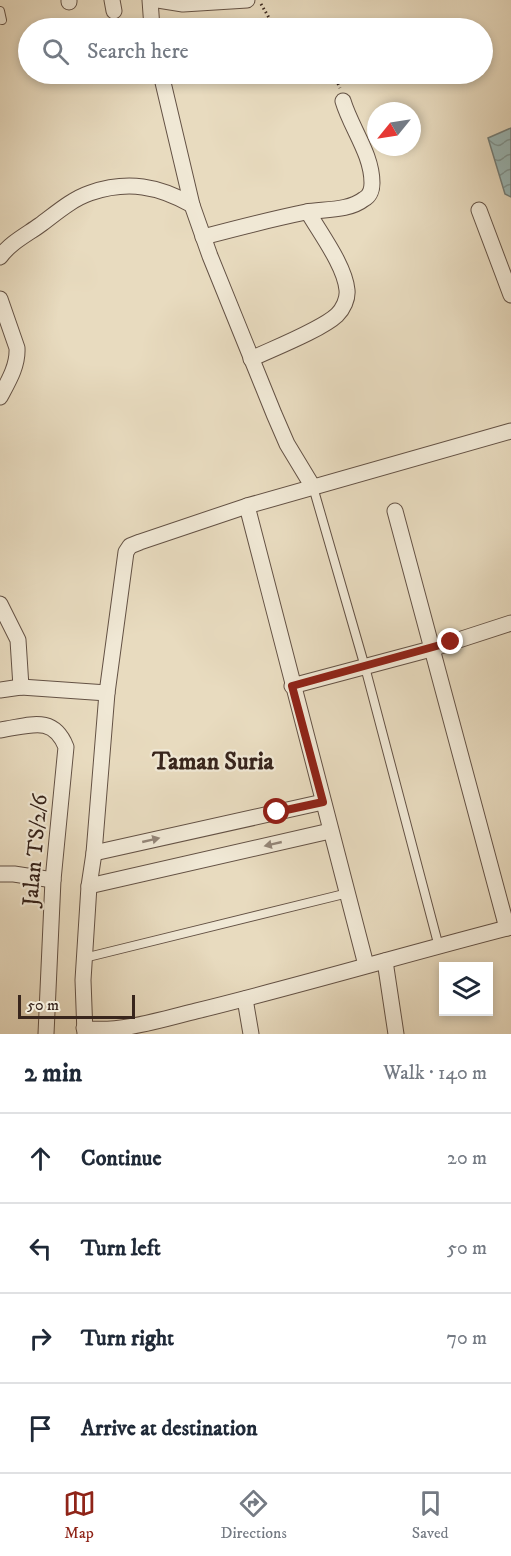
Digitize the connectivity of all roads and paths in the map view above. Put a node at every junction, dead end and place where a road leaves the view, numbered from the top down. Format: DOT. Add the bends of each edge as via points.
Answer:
graph roads {
  1 [pos="150,0"];
  2 [pos="158,0"];
  3 [pos="247,0"];
  4 [pos="259,0"];
  5 [pos="0,11"];
  6 [pos="151,18"];
  7 [pos="269,18"];
  8 [pos="2,20"];
  9 [pos="163,84"];
  10 [pos="344,101"];
  11 [pos="192,205"];
  12 [pos="479,210"];
  13 [pos="308,212"];
  14 [pos="203,237"];
  15 [pos="0,257"];
  16 [pos="510,288"];
  17 [pos="0,299"];
  18 [pos="250,359"];
  19 [pos="0,398"];
  20 [pos="511,431"];
  21 [pos="313,487"];
  22 [pos="247,506"];
  23 [pos="394,511"];
  24 [pos="0,604"];
  25 [pos="511,623"];
  26 [pos="431,649"];
  27 [pos="365,667"];
  28 [pos="292,686"];
  29 [pos="21,687"];
  30 [pos="0,690"];
  31 [pos="107,693"];
  32 [pos="0,729"];
  33 [pos="323,802"];
  34 [pos="330,831"];
  35 [pos="94,853"];
  36 [pos="0,874"];
  37 [pos="53,880"];
  38 [pos="89,886"];
  39 [pos="348,893"];
  40 [pos="509,928"];
  41 [pos="439,946"];
  42 [pos="83,958"];
  43 [pos="385,961"];
  44 [pos="366,966"];
  45 [pos="245,999"];
  46 [pos="85,1031"];
  47 [pos="113,1032"];
  48 [pos="46,1034"];
  49 [pos="251,1034"];
  50 [pos="396,1034"];
  1 -- 6 [label="street"];
  2 -- 3 [label="street" via="183,4"];
  4 -- 7 [label="path"];
  5 -- 8 [label="lane"];
  9 -- 11 [label="street"];
  10 -- 13 [label="street" via="370,169 370,193 348,206"];
  11 -- 14 [label="street"];
  11 -- 15 [label="street" via="172,194 139,186 90,193 62,209"];
  12 -- 16 [label="street"];
  13 -- 14 [label="street"];
  13 -- 18 [label="street" via="344,277 348,292 345,304 326,323"];
  14 -- 18 [label="street"];
  17 -- 19 [label="street" via="17,348 16,363"];
  18 -- 21 [label="street" via="288,444"];
  20 -- 21 [label="street"];
  21 -- 22 [label="street"];
  21 -- 27 [label="lane"];
  22 -- 28 [label="street"];
  22 -- 31 [label="street" via="130,546 126,552"];
  23 -- 26 [label="street"];
  24 -- 29 [label="street" via="18,640"];
  25 -- 26 [label="street"];
  26 -- 27 [label="street"];
  26 -- 40 [label="street"];
  27 -- 28 [label="street"];
  27 -- 41 [label="lane"];
  28 -- 33 [label="street"];
  29 -- 30 [label="street"];
  29 -- 31 [label="street"];
  31 -- 35 [label="street"];
  32 -- 37 [label="street, Jalan TS/2/6" via="43,724 55,728 66,747"];
  33 -- 34 [label="street"];
  35 -- 33 [label="street, one-way"];
  34 -- 38 [label="street, one-way"];
  34 -- 39 [label="street"];
  35 -- 38 [label="street"];
  36 -- 37 [label="street"];
  37 -- 48 [label="street, Jalan TS/2/6"];
  38 -- 42 [label="street"];
  39 -- 42 [label="lane"];
  39 -- 44 [label="street"];
  40 -- 41 [label="street"];
  41 -- 43 [label="street"];
  42 -- 46 [label="street"];
  43 -- 44 [label="street"];
  43 -- 50 [label="street"];
  44 -- 45 [label="street"];
  45 -- 47 [label="street"];
  45 -- 49 [label="street"];
  46 -- 47 [label="street"];
}
